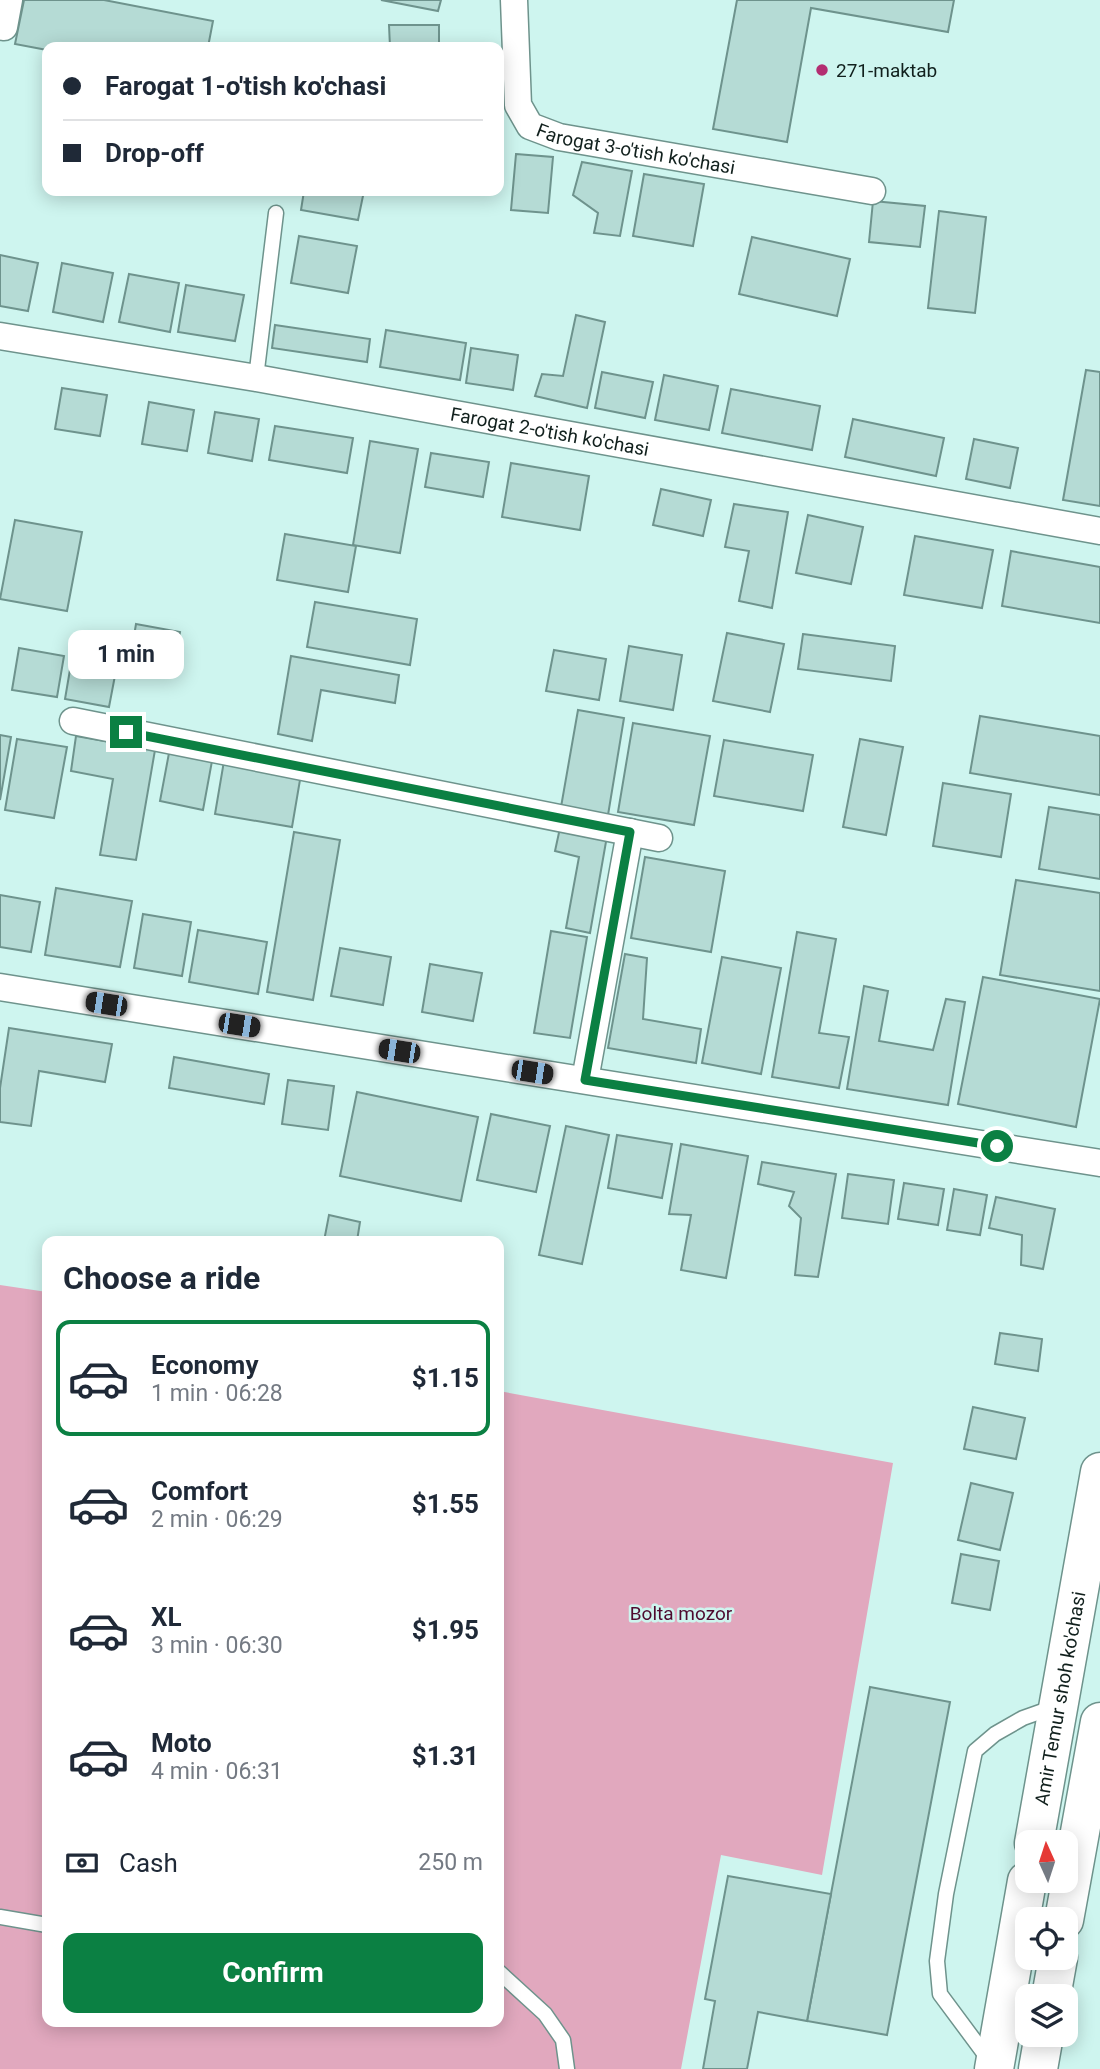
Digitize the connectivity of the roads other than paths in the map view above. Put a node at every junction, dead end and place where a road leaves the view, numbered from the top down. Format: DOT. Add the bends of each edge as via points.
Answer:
graph roads {
  1 [pos="9,0"];
  2 [pos="514,0"];
  3 [pos="4,27"];
  4 [pos="872,191"];
  5 [pos="276,213"];
  6 [pos="0,336"];
  7 [pos="256,378"];
  8 [pos="1100,531"];
  9 [pos="73,721"];
  10 [pos="630,832"];
  11 [pos="659,838"];
  12 [pos="0,987"];
  13 [pos="585,1080"];
  14 [pos="1100,1163"];
  15 [pos="1100,1472"];
  16 [pos="1058,1706"];
  17 [pos="1100,1722"];
  18 [pos="1036,1830"];
  19 [pos="1025,1894"];
  20 [pos="1067,1907"];
  21 [pos="0,1917"];
  22 [pos="42,1924"];
  23 [pos="504,1977"];
  24 [pos="1042,2047"];
  25 [pos="994,2068"];
  26 [pos="567,2069"];
  27 [pos="1038,2069"];
  1 -- 3 [label="street"];
  2 -- 4 [label="street, Farogat 3-o'tish ko'chasi" via="518,106 530,126 559,137"];
  5 -- 7 [label="lane"];
  6 -- 7 [label="street, Farogat 2-o'tish ko'chasi"];
  7 -- 8 [label="street, Farogat 2-o'tish ko'chasi"];
  9 -- 10 [label="street"];
  10 -- 11 [label="street"];
  10 -- 13 [label="street"];
  12 -- 13 [label="street"];
  13 -- 14 [label="street"];
  15 -- 16 [label="main road, Amir Temur shoh ko'chasi"];
  16 -- 18 [label="main road, Amir Temur shoh ko'chasi"];
  16 -- 25 [label="lane" via="1023,1718 975,1751 946,1894 937,1961 940,1994"];
  17 -- 20 [label="main road"];
  19 -- 25 [label="main road"];
  21 -- 22 [label="lane"];
  23 -- 26 [label="lane" via="545,2014 563,2039"];
  24 -- 27 [label="main road"];
}
